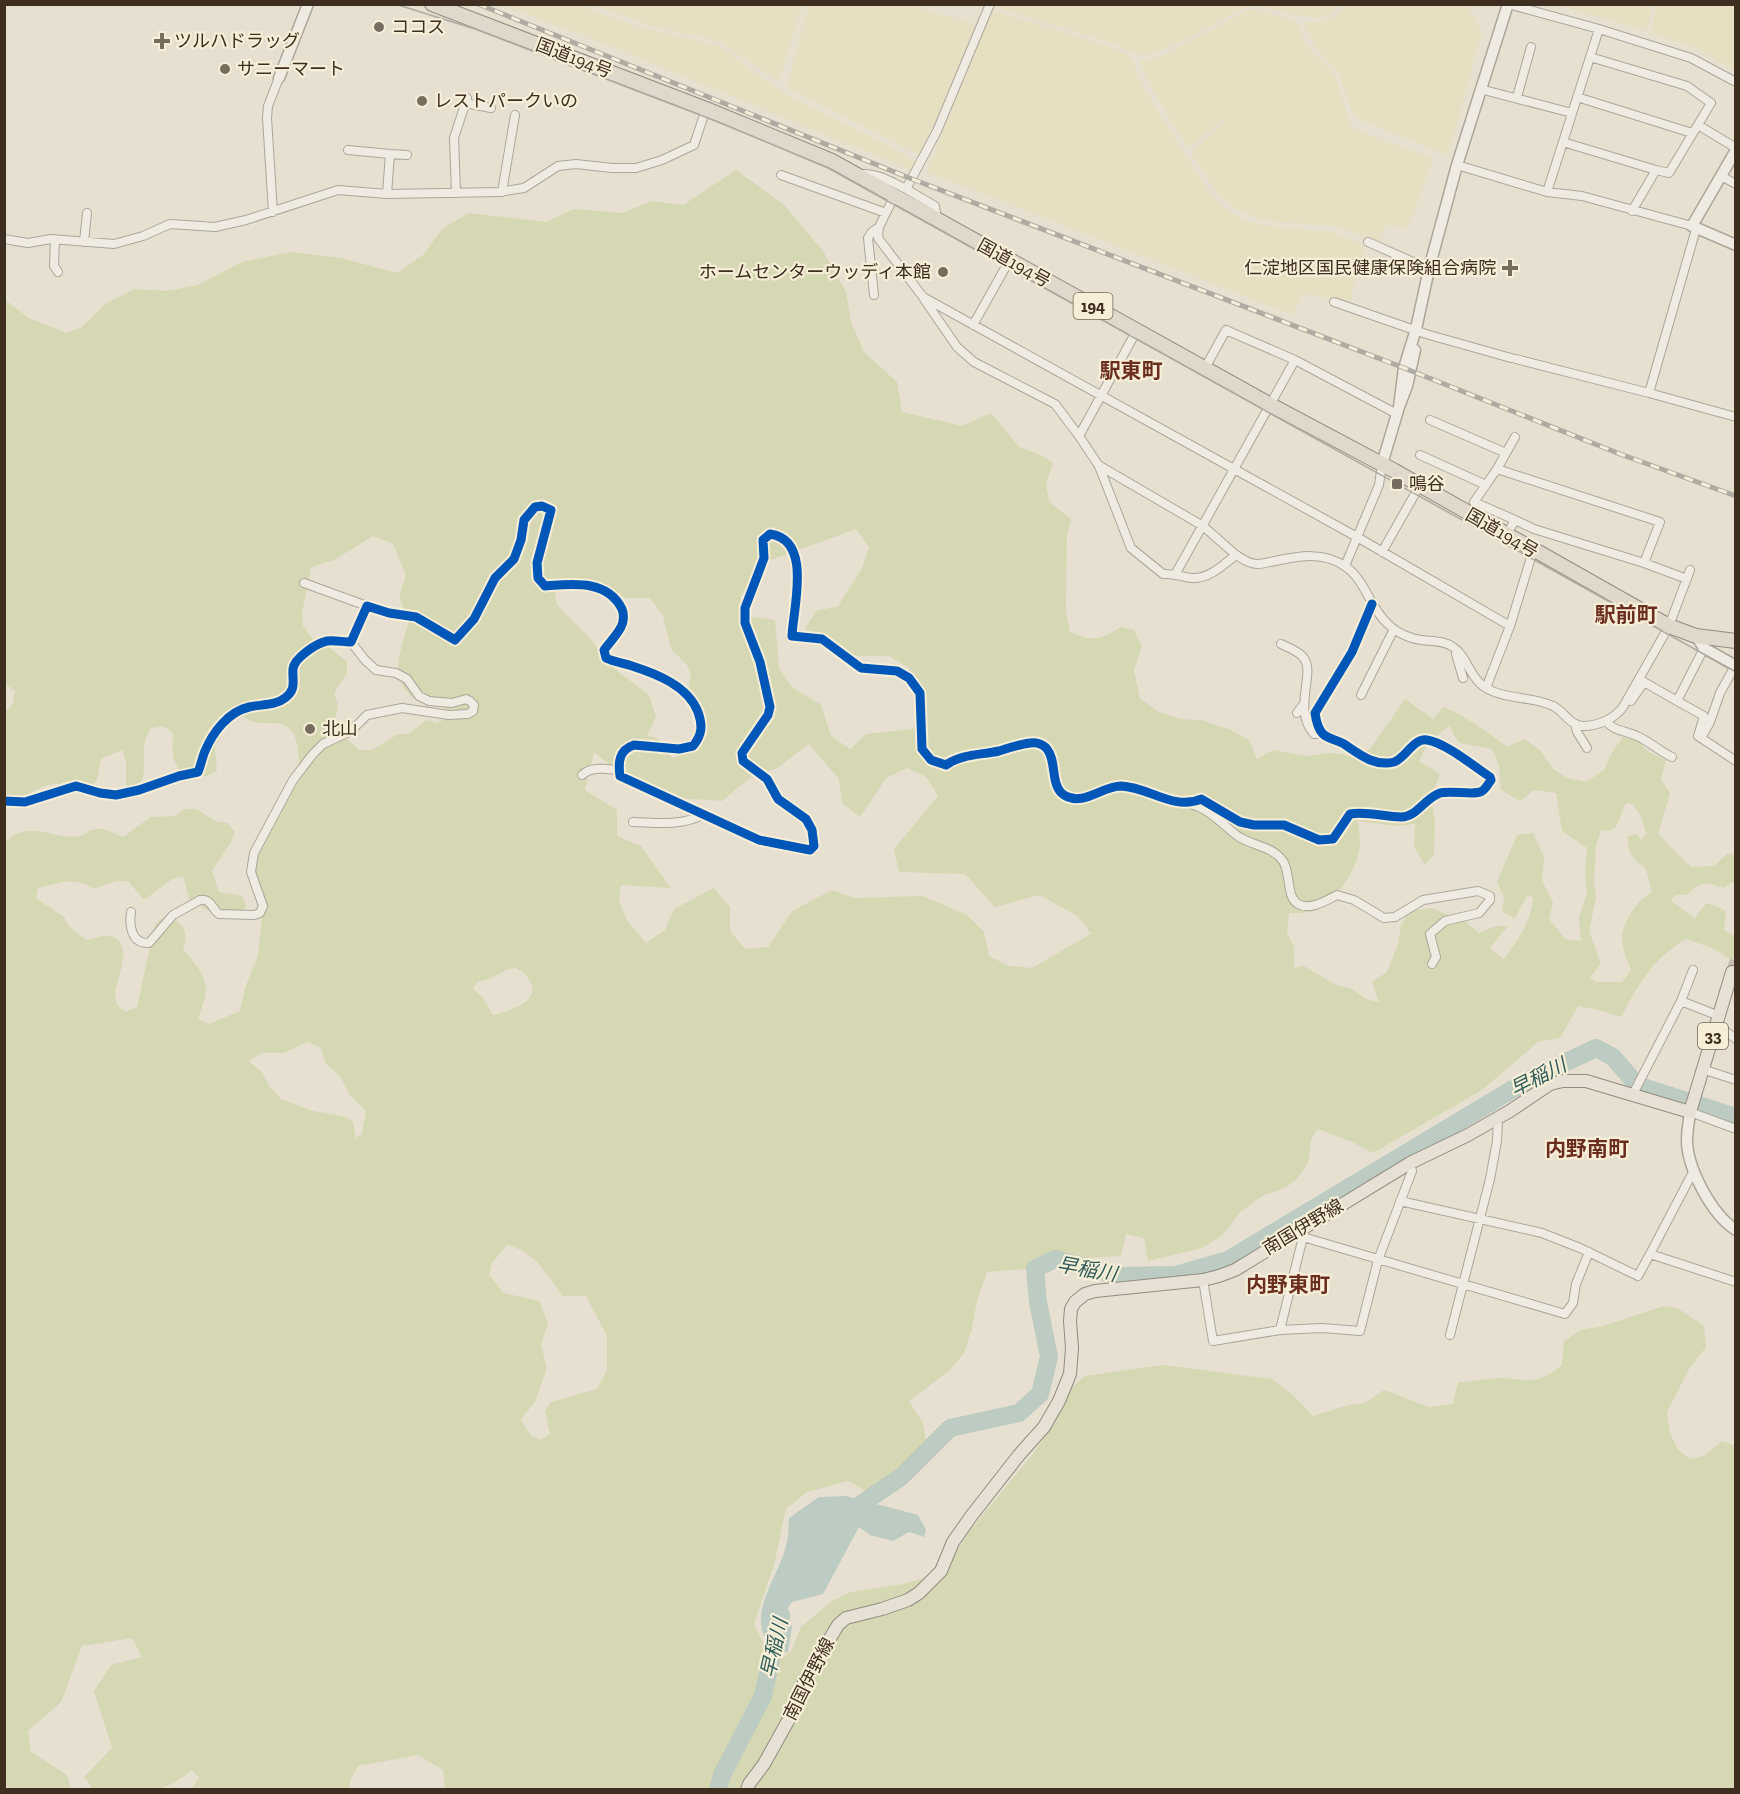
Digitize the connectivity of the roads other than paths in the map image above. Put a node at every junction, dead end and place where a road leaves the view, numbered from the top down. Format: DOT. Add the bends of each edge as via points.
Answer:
graph roads {
  1 [pos="308,4"];
  2 [pos="432,4"];
  3 [pos="990,4"];
  4 [pos="1508,4"];
  5 [pos="1599,29"];
  6 [pos="1531,47"];
  7 [pos="1590,57"];
  8 [pos="279,78"];
  9 [pos="1736,82"];
  10 [pos="1480,89"];
  11 [pos="1517,97"];
  12 [pos="1577,97"];
  13 [pos="490,108"];
  14 [pos="706,109"];
  15 [pos="1572,113"];
  16 [pos="515,115"];
  17 [pos="1698,125"];
  18 [pos="1692,133"];
  19 [pos="1563,142"];
  20 [pos="1736,149"];
  21 [pos="348,150"];
  22 [pos="390,154"];
  23 [pos="406,155"];
  24 [pos="1456,165"];
  25 [pos="1656,170"];
  26 [pos="781,175"];
  27 [pos="1721,176"];
  28 [pos="1736,184"];
  29 [pos="502,192"];
  30 [pos="901,192"];
  31 [pos="1547,192"];
  32 [pos="456,193"];
  33 [pos="387,194"];
  34 [pos="1632,211"];
  35 [pos="273,212"];
  36 [pos="87,213"];
  37 [pos="886,213"];
  38 [pos="879,227"];
  39 [pos="1694,227"];
  40 [pos="4,239"];
  41 [pos="55,239"];
  42 [pos="84,242"];
  43 [pos="1368,242"];
  44 [pos="1736,245"];
  45 [pos="1009,261"];
  46 [pos="1429,269"];
  47 [pos="58,272"];
  48 [pos="874,295"];
  49 [pos="923,297"];
  50 [pos="1334,302"];
  51 [pos="973,325"];
  52 [pos="1137,330"];
  53 [pos="1416,330"];
  54 [pos="1295,360"];
  55 [pos="1204,368"];
  56 [pos="1649,393"];
  57 [pos="1101,397"];
  58 [pos="1269,404"];
  59 [pos="1398,411"];
  60 [pos="1736,417"];
  61 [pos="1430,420"];
  62 [pos="1080,436"];
  63 [pos="1515,437"];
  64 [pos="1506,453"];
  65 [pos="1420,455"];
  66 [pos="1382,464"];
  67 [pos="1099,466"];
  68 [pos="1497,469"];
  69 [pos="1233,470"];
  70 [pos="1420,485"];
  71 [pos="1486,485"];
  72 [pos="1515,520"];
  73 [pos="1203,526"];
  74 [pos="1506,536"];
  75 [pos="1357,537"];
  76 [pos="1533,551"];
  77 [pos="1382,552"];
  78 [pos="1236,555"];
  79 [pos="1644,563"];
  80 [pos="1345,566"];
  81 [pos="1690,570"];
  82 [pos="1176,573"];
  83 [pos="1687,579"];
  84 [pos="304,583"];
  85 [pos="1372,604"];
  86 [pos="367,606"];
  87 [pos="1510,626"];
  88 [pos="1669,626"];
  89 [pos="1394,629"];
  90 [pos="1736,641"];
  91 [pos="351,642"];
  92 [pos="1700,642"];
  93 [pos="1281,644"];
  94 [pos="1454,647"];
  95 [pos="1735,666"];
  96 [pos="1463,678"];
  97 [pos="1485,688"];
  98 [pos="1361,695"];
  99 [pos="1677,701"];
  100 [pos="1303,705"];
  101 [pos="1623,707"];
  102 [pos="1296,713"];
  103 [pos="1606,721"];
  104 [pos="1575,724"];
  105 [pos="1324,734"];
  106 [pos="1701,738"];
  107 [pos="1587,747"];
  108 [pos="1672,757"];
  109 [pos="1736,761"];
  110 [pos="619,770"];
  111 [pos="582,775"];
  112 [pos="4,801"];
  113 [pos="1190,804"];
  114 [pos="703,814"];
  115 [pos="633,822"];
  116 [pos="130,912"];
  117 [pos="1432,964"];
  118 [pos="1693,970"];
  119 [pos="1732,972"];
  120 [pos="1681,1001"];
  121 [pos="1718,1020"];
  122 [pos="1736,1039"];
  123 [pos="1702,1069"];
  124 [pos="1736,1080"];
  125 [pos="1633,1094"];
  126 [pos="1692,1107"];
  127 [pos="1498,1118"];
  128 [pos="1736,1129"];
  129 [pos="1410,1163"];
  130 [pos="1693,1172"];
  131 [pos="1400,1201"];
  132 [pos="1479,1218"];
  133 [pos="1736,1230"];
  134 [pos="1301,1234"];
  135 [pos="1589,1252"];
  136 [pos="1650,1254"];
  137 [pos="1378,1260"];
  138 [pos="1203,1280"];
  139 [pos="1736,1282"];
  140 [pos="1463,1285"];
  141 [pos="1280,1330"];
  142 [pos="1450,1335"];
  143 [pos="747,1790"];
  1 -- 8 [label="street"];
  2 -- 14 [label="highway, 国道194号 / 194"];
  3 -- 30 [label="street" via="937,131"];
  4 -- 5 [label="street"];
  4 -- 10 [label="street"];
  5 -- 7 [label="street"];
  5 -- 9 [label="street" via="1691,58"];
  6 -- 11 [label="street"];
  7 -- 12 [label="street"];
  7 -- 17 [label="street" via="1687,86 1711,103"];
  8 -- 35 [label="street" via="267,118"];
  10 -- 11 [label="street"];
  10 -- 24 [label="street"];
  11 -- 15 [label="street"];
  12 -- 15 [label="street"];
  12 -- 18 [label="street"];
  13 -- 32 [label="street" via="466,100 454,138"];
  14 -- 29 [label="street" via="694,145 662,160 636,168 558,166 524,188"];
  14 -- 30 [label="highway, 国道194号 / 194"];
  15 -- 19 [label="street"];
  16 -- 29 [label="street"];
  17 -- 18 [label="street"];
  17 -- 20 [label="street"];
  18 -- 25 [label="street" via="1669,173"];
  19 -- 25 [label="street"];
  19 -- 31 [label="street"];
  20 -- 27 [label="street"];
  21 -- 22 [label="street"];
  22 -- 23 [label="street"];
  22 -- 33 [label="street"];
  24 -- 31 [label="street"];
  24 -- 46 [label="street"];
  25 -- 34 [label="street"];
  26 -- 37 [label="street"];
  27 -- 28 [label="street"];
  27 -- 39 [label="street"];
  29 -- 32 [label="street"];
  30 -- 37 [label="street"];
  30 -- 45 [label="highway, 国道194号 / 194" via="938,220"];
  31 -- 34 [label="street" via="1581,196"];
  32 -- 33 [label="street"];
  33 -- 35 [label="street" via="338,190"];
  34 -- 39 [label="street"];
  35 -- 42 [label="street" via="214,227 170,224 114,244"];
  36 -- 42 [label="street"];
  37 -- 38 [label="street"];
  38 -- 48 [label="street" via="868,238"];
  38 -- 49 [label="street" via="878,238"];
  39 -- 44 [label="street"];
  39 -- 56 [label="street"];
  40 -- 41 [label="street" via="28,243"];
  41 -- 42 [label="street"];
  41 -- 47 [label="street" via="54,266"];
  43 -- 46 [label="street"];
  45 -- 51 [label="street"];
  45 -- 52 [label="highway, 国道194号 / 194"];
  46 -- 53 [label="street"];
  49 -- 51 [label="street"];
  49 -- 62 [label="street" via="957,347 974,362 1055,404"];
  50 -- 53 [label="street"];
  51 -- 57 [label="street"];
  52 -- 55 [label="highway, 国道194号 / 194"];
  52 -- 57 [label="street"];
  53 -- 56 [label="street"];
  53 -- 59 [label="street" via="1412,372"];
  54 -- 55 [label="street" via="1226,330"];
  54 -- 58 [label="street"];
  54 -- 59 [label="street"];
  55 -- 58 [label="highway, 国道194号 / 194"];
  56 -- 60 [label="street"];
  57 -- 62 [label="street"];
  57 -- 69 [label="street"];
  58 -- 66 [label="highway, 国道194号 / 194"];
  58 -- 69 [label="street"];
  59 -- 66 [label="street"];
  61 -- 64 [label="street"];
  62 -- 67 [label="street"];
  63 -- 64 [label="street"];
  64 -- 68 [label="street"];
  65 -- 71 [label="street"];
  66 -- 70 [label="highway, 国道194号 / 194"];
  66 -- 75 [label="street" via="1380,484"];
  67 -- 73 [label="street"];
  67 -- 82 [label="street" via="1131,548 1163,574"];
  68 -- 71 [label="street"];
  68 -- 79 [label="street" via="1659,522"];
  69 -- 73 [label="street"];
  69 -- 75 [label="street"];
  70 -- 74 [label="highway, 国道194号 / 194"];
  70 -- 77 [label="street"];
  71 -- 72 [label="street" via="1474,502"];
  72 -- 74 [label="street"];
  72 -- 79 [label="street"];
  73 -- 78 [label="street"];
  73 -- 82 [label="street"];
  74 -- 76 [label="highway, 国道194号 / 194"];
  75 -- 77 [label="street"];
  75 -- 80 [label="street"];
  76 -- 87 [label="street"];
  76 -- 88 [label="highway, 国道194号 / 194"];
  77 -- 87 [label="street"];
  78 -- 80 [label="street" via="1257,564 1319,555"];
  78 -- 82 [label="street" via="1200,578"];
  79 -- 83 [label="street"];
  80 -- 85 [label="street"];
  81 -- 83 [label="street"];
  83 -- 88 [label="street"];
  84 -- 86 [label="street"];
  85 -- 89 [label="street"];
  85 -- 105 [label="street" via="1352,652 1315,713"];
  86 -- 91 [label="street"];
  86 -- 110 [label="street" via="416,617 455,640 474,619 495,579 514,559 524,520 535,507 551,510 537,563 538,578 545,586 583,584 599,588 617,600 624,613 623,625 604,650 606,658 659,676 684,691 695,703 702,723 700,738 693,746 627,747 622,752"];
  87 -- 97 [label="street"];
  88 -- 92 [label="highway, 国道194号 / 194"];
  88 -- 101 [label="street"];
  89 -- 94 [label="street"];
  89 -- 98 [label="street"];
  90 -- 92 [label="highway, 国道194号 / 194"];
  91 -- 112 [label="street" via="326,641 314,647 296,661 292,689 285,698 246,708 224,720 204,752 198,772 116,795 76,786 25,801"];
  91 -- 116 [label="street" via="376,670 407,679 419,696 442,703 470,700 473,711 449,715 402,708 367,715 351,731 313,753 293,780 254,854 250,872 263,906 260,913 219,914 211,903 200,900 173,915 145,944 137,940 129,926"];
  92 -- 95 [label="street"];
  92 -- 99 [label="street"];
  93 -- 100 [label="street" via="1303,656 1307,665"];
  94 -- 96 [label="street"];
  94 -- 97 [label="street" via="1474,679"];
  95 -- 106 [label="street"];
  97 -- 104 [label="street" via="1554,706"];
  99 -- 101 [label="street" via="1644,682"];
  99 -- 106 [label="street" via="1704,716 1698,736"];
  100 -- 102 [label="street"];
  100 -- 105 [label="street" via="1310,729 1314,734"];
  101 -- 103 [label="street"];
  103 -- 104 [label="street"];
  103 -- 108 [label="street"];
  104 -- 107 [label="street"];
  105 -- 113 [label="street" via="1363,758 1381,763 1395,762 1426,739 1447,748 1491,780 1478,793 1455,791 1433,796 1411,815 1350,814 1333,839 1319,840 1284,825 1240,822 1201,799"];
  106 -- 109 [label="street"];
  110 -- 111 [label="street" via="593,769"];
  110 -- 114 [label="street" via="620,776"];
  113 -- 114 [label="street" via="1119,786 1072,799 1058,788 1047,749 1032,742 954,759 946,765 931,760 922,749 920,693 909,678 897,671 861,668 822,639 792,636 798,567 793,550 779,535 770,534 763,540 764,558 745,608 745,623 760,662 770,707 742,753 743,761 767,779 778,799 806,819 814,846 810,850 759,840"];
  113 -- 117 [label="street" via="1217,817 1241,838 1276,854 1287,867 1292,897 1297,904 1319,904 1337,896 1354,900 1384,918 1395,917 1423,900 1485,892 1490,900 1479,913 1445,921 1431,934 1436,957"];
  114 -- 115 [label="street" via="668,823"];
  118 -- 120 [label="street"];
  119 -- 121 [label="main road, 33"];
  120 -- 121 [label="street"];
  120 -- 125 [label="street"];
  121 -- 122 [label="street"];
  121 -- 123 [label="main road, 33"];
  123 -- 124 [label="street"];
  123 -- 126 [label="main road, 33"];
  125 -- 126 [label="main road, 南国伊野線"];
  125 -- 127 [label="main road, 南国伊野線" via="1586,1082 1550,1083"];
  126 -- 128 [label="street"];
  126 -- 130 [label="street" via="1687,1142"];
  127 -- 129 [label="main road, 南国伊野線"];
  127 -- 132 [label="street" via="1494,1160"];
  129 -- 131 [label="street" via="1412,1171"];
  129 -- 134 [label="main road, 南国伊野線"];
  130 -- 133 [label="street" via="1710,1202"];
  130 -- 136 [label="street"];
  131 -- 132 [label="street"];
  131 -- 137 [label="street"];
  132 -- 135 [label="street" via="1542,1233"];
  132 -- 140 [label="street"];
  134 -- 137 [label="street"];
  134 -- 138 [label="main road, 南国伊野線" via="1235,1269"];
  134 -- 141 [label="street"];
  135 -- 136 [label="street" via="1638,1276"];
  135 -- 140 [label="street" via="1573,1303 1565,1314"];
  136 -- 139 [label="street"];
  137 -- 140 [label="street"];
  137 -- 141 [label="street" via="1360,1331"];
  138 -- 141 [label="street" via="1213,1341"];
  138 -- 143 [label="main road, 南国伊野線" via="1095,1291 1075,1302 1070,1321 1070,1374 1044,1427 972,1515 953,1542 941,1571 919,1593 900,1603 846,1618 838,1625"];
  140 -- 142 [label="street"];
}
